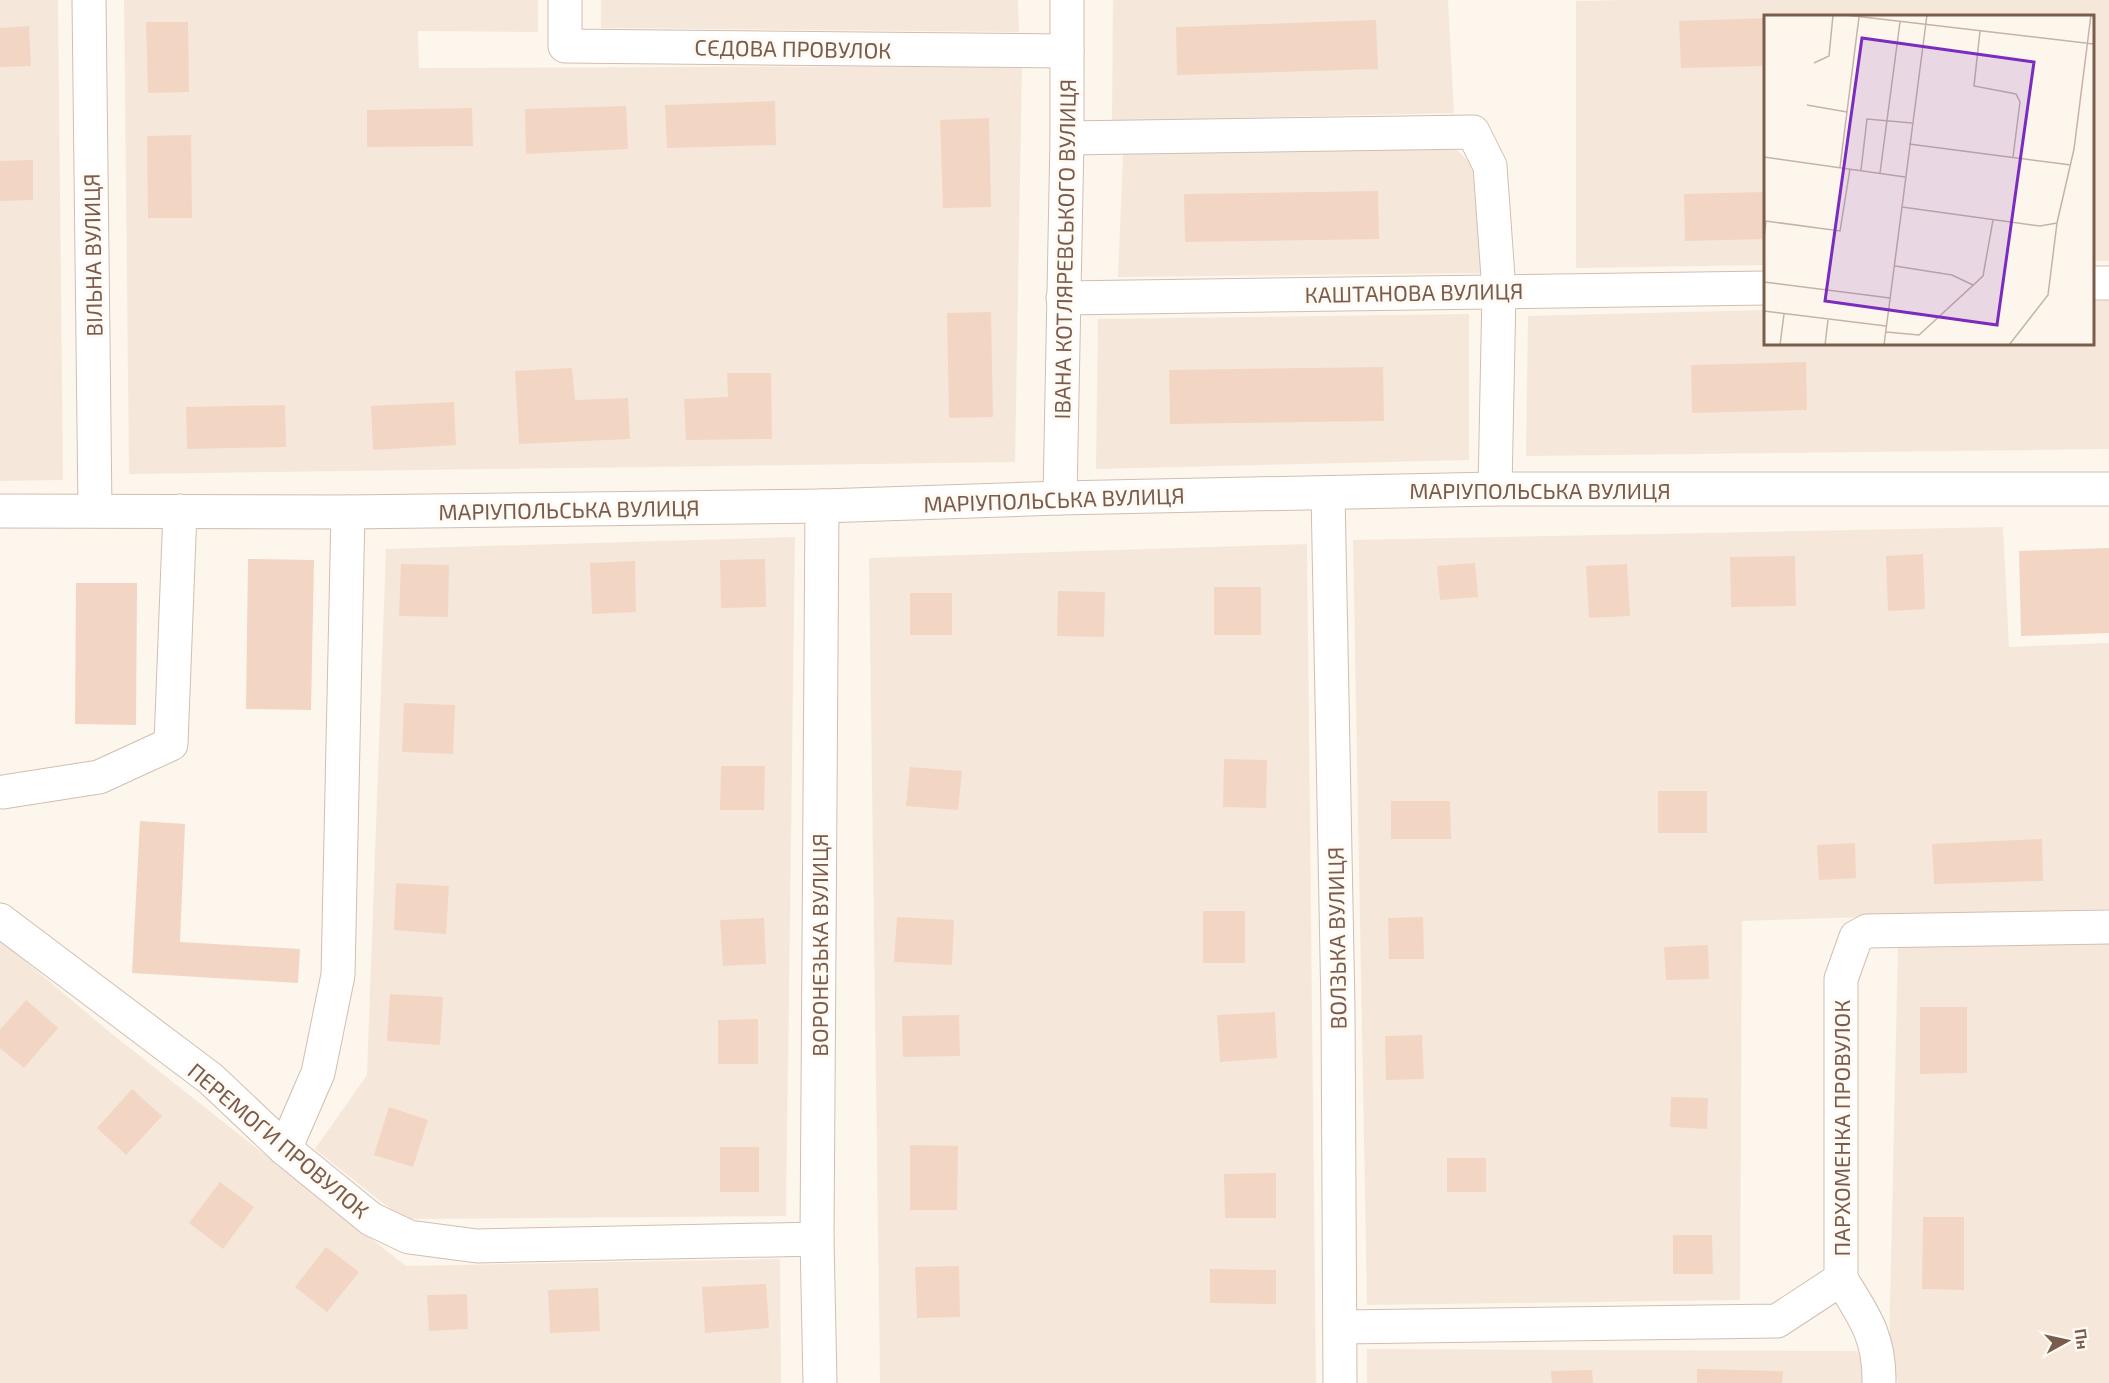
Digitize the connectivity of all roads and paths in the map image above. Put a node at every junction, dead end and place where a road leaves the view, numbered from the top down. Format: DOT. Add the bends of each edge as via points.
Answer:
graph roads {
  1 [pos="89,0"];
  2 [pos="565,0"];
  3 [pos="1067,0"];
  4 [pos="1067,51"];
  5 [pos="1066,138"];
  6 [pos="2109,283"];
  7 [pos="2094,284"];
  8 [pos="1764,288"];
  9 [pos="1499,291"];
  10 [pos="1063,298"];
  11 [pos="1495,489"];
  12 [pos="2109,489"];
  13 [pos="1328,493"];
  14 [pos="1060,498"];
  15 [pos="822,506"];
  16 [pos="95,510"];
  17 [pos="180,511"];
  18 [pos="0,512"];
  19 [pos="348,512"];
  20 [pos="3,792"];
  21 [pos="0,920"];
  22 [pos="2109,927"];
  23 [pos="285,1149"];
  24 [pos="817,1239"];
  25 [pos="1841,1279"];
  26 [pos="1340,1327"];
  27 [pos="820,1383"];
  28 [pos="1340,1383"];
  29 [pos="1879,1383"];
  1 -- 16 [label="street, ВІЛЬНА ВУЛИЦЯ"];
  2 -- 4 [label="street, СЄДОВА ПРОВУЛОК" via="565,46"];
  3 -- 4 [label="street, ІВАНА КОТЛЯРЕВСЬКОГО ВУЛИЦЯ"];
  4 -- 5 [label="street, ІВАНА КОТЛЯРЕВСЬКОГО ВУЛИЦЯ"];
  5 -- 9 [label="street" via="1473,132 1490,166"];
  5 -- 10 [label="street, ІВАНА КОТЛЯРЕВСЬКОГО ВУЛИЦЯ"];
  6 -- 7 [label="street"];
  8 -- 9 [label="street, КАШТАНОВА ВУЛИЦЯ"];
  9 -- 10 [label="street, КАШТАНОВА ВУЛИЦЯ"];
  9 -- 11 [label="street"];
  10 -- 14 [label="street, ІВАНА КОТЛЯРЕВСЬКОГО ВУЛИЦЯ"];
  11 -- 12 [label="street, МАРІУПОЛЬСЬКА ВУЛИЦЯ"];
  11 -- 13 [label="street, МАРІУПОЛЬСЬКА ВУЛИЦЯ"];
  13 -- 14 [label="street, МАРІУПОЛЬСЬКА ВУЛИЦЯ"];
  13 -- 26 [label="street, ВОЛЗЬКА ВУЛИЦЯ"];
  14 -- 15 [label="street, МАРІУПОЛЬСЬКА ВУЛИЦЯ"];
  15 -- 19 [label="street, МАРІУПОЛЬСЬКА ВУЛИЦЯ"];
  15 -- 24 [label="street, ВОРОНЕЗЬКА ВУЛИЦЯ"];
  16 -- 17 [label="street, МАРІУПОЛЬСЬКА ВУЛИЦЯ"];
  16 -- 18 [label="street, МАРІУПОЛЬСЬКА ВУЛИЦЯ"];
  17 -- 19 [label="street, МАРІУПОЛЬСЬКА ВУЛИЦЯ"];
  17 -- 20 [label="street" via="171,744 99,777"];
  19 -- 23 [label="street" via="338,975 318,1073"];
  21 -- 23 [label="street, ПЕРЕМОГИ ПРОВУЛОК" via="211,1079"];
  22 -- 25 [label="street, ПАРХОМЕНКА ПРОВУЛОК" via="1867,931 1856,937 1841,979"];
  23 -- 24 [label="street, ПЕРЕМОГИ ПРОВУЛОК" via="371,1219 409,1237 477,1246"];
  24 -- 27 [label="street, ВОРОНЕЗЬКА ВУЛИЦЯ"];
  25 -- 26 [label="street, ПАРХОМЕНКА ПРОВУЛОК" via="1777,1321"];
  25 -- 29 [label="street" via="1870,1325"];
  26 -- 28 [label="street, ВОЛЗЬКА ВУЛИЦЯ"];
}
